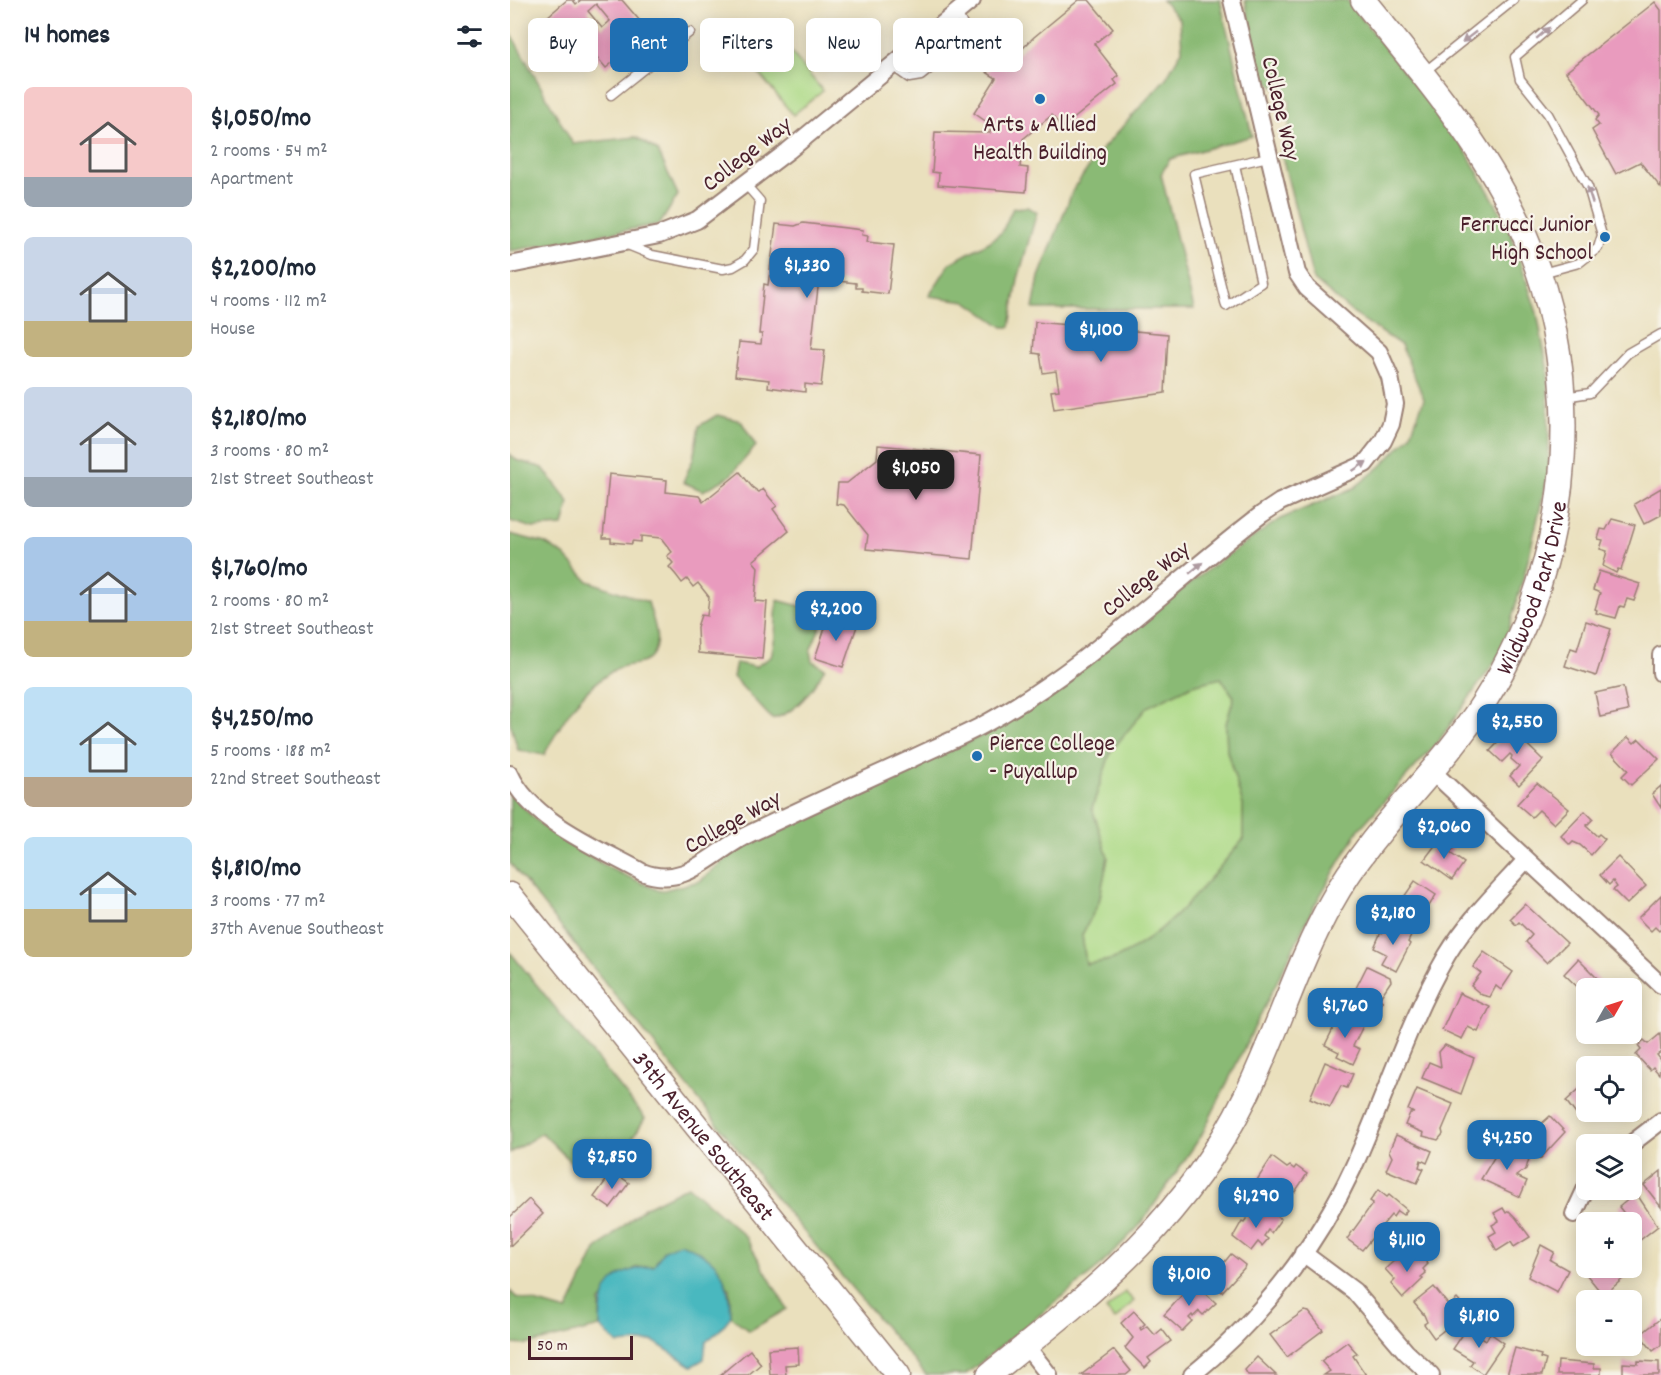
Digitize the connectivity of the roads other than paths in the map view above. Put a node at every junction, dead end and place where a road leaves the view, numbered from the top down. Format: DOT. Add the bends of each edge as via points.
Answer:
graph roads {
  1 [pos="972,0"];
  2 [pos="1232,0"];
  3 [pos="1363,0"];
  4 [pos="1514,0"];
  5 [pos="1582,0"];
  6 [pos="957,12"];
  7 [pos="690,32"];
  8 [pos="892,66"];
  9 [pos="1422,74"];
  10 [pos="611,95"];
  11 [pos="1268,157"];
  12 [pos="1235,165"];
  13 [pos="746,185"];
  14 [pos="622,243"];
  15 [pos="510,265"];
  16 [pos="1539,273"];
  17 [pos="1661,334"];
  18 [pos="1563,397"];
  19 [pos="1661,655"];
  20 [pos="1661,673"];
  21 [pos="1433,772"];
  22 [pos="510,774"];
  23 [pos="1526,861"];
  24 [pos="510,895"];
  25 [pos="1661,985"];
  26 [pos="1661,1121"];
  27 [pos="1642,1136"];
  28 [pos="1580,1200"];
  29 [pos="1574,1214"];
  30 [pos="1303,1253"];
  31 [pos="1026,1346"];
  32 [pos="898,1375"];
  33 [pos="989,1375"];
  34 [pos="1049,1375"];
  35 [pos="1192,1375"];
  36 [pos="1431,1375"];
  1 -- 6 [label="street, College Way"];
  2 -- 11 [label="street, College Way"];
  3 -- 9 [label="street, Wildwood Park Drive"];
  4 -- 9 [label="lane, one-way"];
  16 -- 5 [label="lane, one-way" via="1579,262 1598,248 1602,235 1588,187 1548,114 1520,79 1515,57"];
  6 -- 8 [label="street, College Way"];
  6 -- 8 [label="lane" via="967,34 964,41 921,76 909,78"];
  7 -- 10 [label="lane"];
  8 -- 13 [label="street, College Way"];
  9 -- 16 [label="street, Wildwood Park Drive" via="1499,184"];
  11 -- 12 [label="lane"];
  22 -- 11 [label="street, College Way, one-way" via="521,793 547,818 642,872 656,878 676,877 740,838 983,725 1044,686 1151,606 1262,514 1365,464 1383,441 1395,404 1385,363 1379,352 1307,288 1292,261"];
  12 -- 12 [label="lane" via="1194,174 1226,306 1261,283"];
  13 -- 14 [label="street, College Way" via="681,228"];
  13 -- 14 [label="lane" via="760,201 754,249 733,267 723,269 652,255"];
  14 -- 15 [label="street, College Way"];
  16 -- 18 [label="street, Wildwood Park Drive" via="1557,343"];
  17 -- 18 [label="lane" via="1628,353 1590,393"];
  18 -- 21 [label="street, Wildwood Park Drive" via="1562,476 1556,517 1533,604 1486,698"];
  19 -- 20 [label="street"];
  21 -- 23 [label="street"];
  21 -- 31 [label="street, Wildwood Park Drive" via="1366,849 1331,902 1246,1095 1187,1190 1131,1257"];
  23 -- 25 [label="street"];
  23 -- 30 [label="street" via="1475,915 1448,954 1352,1169"];
  24 -- 32 [label="street, 39th Avenue Southeast"];
  26 -- 27 [label="street"];
  28 -- 29 [label="street"];
  30 -- 35 [label="street" via="1244,1326"];
  30 -- 36 [label="street" via="1354,1291"];
  31 -- 33 [label="street, Wildwood Park Drive"];
  31 -- 34 [label="street"];
}
